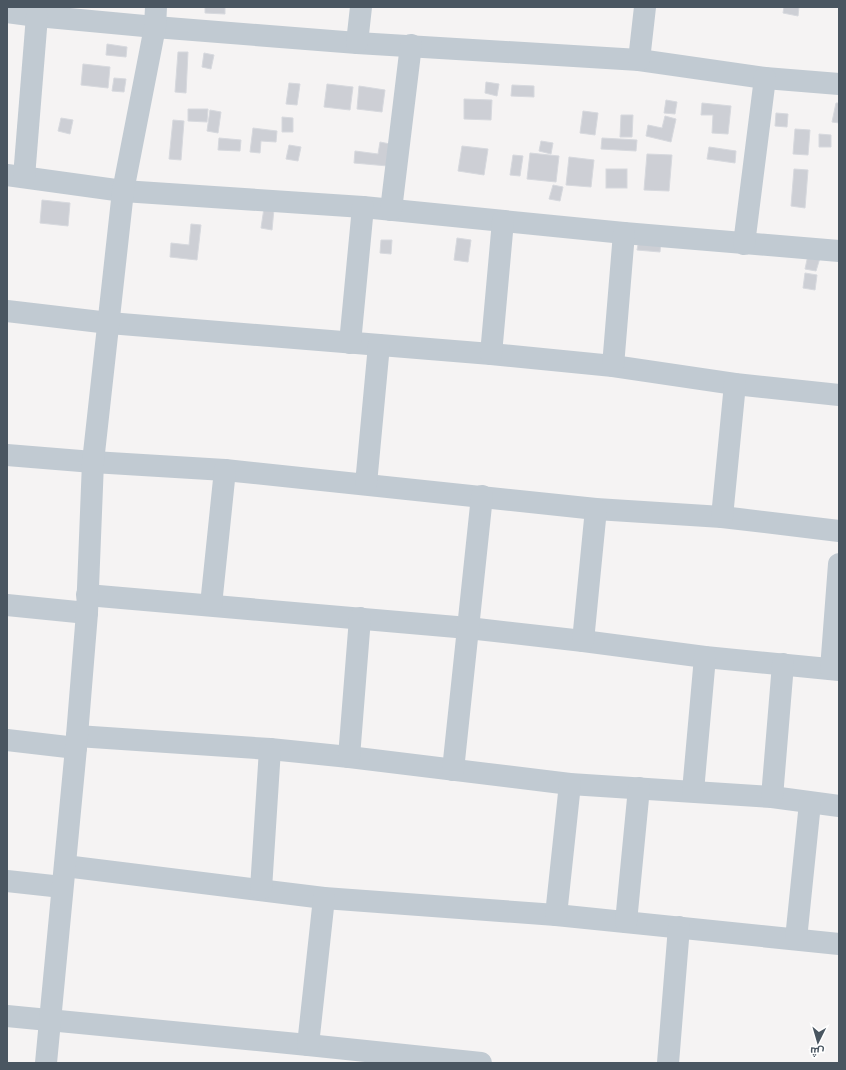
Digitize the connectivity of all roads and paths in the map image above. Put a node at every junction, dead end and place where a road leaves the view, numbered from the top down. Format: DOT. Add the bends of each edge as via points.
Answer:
graph roads {
  1 [pos="361,7"];
  2 [pos="645,7"];
  3 [pos="7,12"];
  4 [pos="37,16"];
  5 [pos="155,17"];
  6 [pos="358,43"];
  7 [pos="411,45"];
  8 [pos="639,60"];
  9 [pos="765,78"];
  10 [pos="839,84"];
  11 [pos="15,176"];
  12 [pos="123,191"];
  13 [pos="363,207"];
  14 [pos="391,210"];
  15 [pos="503,221"];
  16 [pos="624,233"];
  17 [pos="744,244"];
  18 [pos="839,252"];
  19 [pos="7,311"];
  20 [pos="109,323"];
  21 [pos="350,343"];
  22 [pos="379,345"];
  23 [pos="491,354"];
  24 [pos="614,366"];
  25 [pos="735,384"];
  26 [pos="839,394"];
  27 [pos="7,455"];
  28 [pos="93,462"];
  29 [pos="225,470"];
  30 [pos="366,484"];
  31 [pos="482,496"];
  32 [pos="596,509"];
  33 [pos="722,517"];
  34 [pos="839,531"];
  35 [pos="839,564"];
  36 [pos="7,604"];
  37 [pos="87,604"];
  38 [pos="211,605"];
  39 [pos="360,618"];
  40 [pos="468,628"];
  41 [pos="583,641"];
  42 [pos="705,657"];
  43 [pos="783,664"];
  44 [pos="835,669"];
  45 [pos="7,740"];
  46 [pos="77,742"];
  47 [pos="270,749"];
  48 [pos="349,757"];
  49 [pos="453,770"];
  50 [pos="570,784"];
  51 [pos="639,788"];
  52 [pos="693,791"];
  53 [pos="772,797"];
  54 [pos="810,803"];
  55 [pos="839,806"];
  56 [pos="64,877"];
  57 [pos="7,882"];
  58 [pos="261,889"];
  59 [pos="324,898"];
  60 [pos="556,915"];
  61 [pos="626,922"];
  62 [pos="679,927"];
  63 [pos="796,939"];
  64 [pos="839,944"];
  65 [pos="7,1016"];
  66 [pos="50,1020"];
  67 [pos="308,1045"];
  68 [pos="46,1063"];
  69 [pos="481,1063"];
  70 [pos="668,1063"];
  1 -- 6 [label="street"];
  2 -- 8 [label="street"];
  3 -- 4 [label="street"];
  4 -- 5 [label="street"];
  4 -- 11 [label="street"];
  5 -- 6 [label="street"];
  5 -- 12 [label="street"];
  6 -- 7 [label="street"];
  7 -- 8 [label="street"];
  7 -- 14 [label="street"];
  8 -- 9 [label="street"];
  9 -- 10 [label="street"];
  9 -- 17 [label="street"];
  11 -- 12 [label="street"];
  12 -- 13 [label="street"];
  12 -- 20 [label="street"];
  13 -- 14 [label="street"];
  13 -- 21 [label="street"];
  14 -- 15 [label="street"];
  15 -- 16 [label="street"];
  15 -- 23 [label="street"];
  16 -- 17 [label="street"];
  16 -- 24 [label="street"];
  17 -- 18 [label="street"];
  19 -- 20 [label="street"];
  20 -- 21 [label="street"];
  20 -- 28 [label="street"];
  21 -- 22 [label="street"];
  22 -- 23 [label="street"];
  22 -- 30 [label="street"];
  23 -- 24 [label="street"];
  24 -- 25 [label="street"];
  25 -- 26 [label="street"];
  25 -- 33 [label="street"];
  27 -- 28 [label="street"];
  28 -- 29 [label="street"];
  28 -- 37 [label="street"];
  29 -- 30 [label="street"];
  29 -- 38 [label="street"];
  30 -- 31 [label="street"];
  31 -- 32 [label="street"];
  31 -- 40 [label="street"];
  32 -- 33 [label="street"];
  32 -- 41 [label="street"];
  33 -- 34 [label="street"];
  35 -- 44 [label="street"];
  36 -- 37 [label="street"];
  37 -- 38 [label="street"];
  37 -- 46 [label="street"];
  38 -- 39 [label="street"];
  39 -- 40 [label="street"];
  39 -- 48 [label="street"];
  40 -- 41 [label="street"];
  40 -- 49 [label="street"];
  41 -- 42 [label="street"];
  42 -- 43 [label="street"];
  42 -- 52 [label="street"];
  43 -- 44 [label="street"];
  43 -- 53 [label="street"];
  45 -- 46 [label="street"];
  46 -- 47 [label="street"];
  46 -- 56 [label="street"];
  47 -- 48 [label="street"];
  47 -- 58 [label="street"];
  48 -- 49 [label="street"];
  49 -- 50 [label="street"];
  50 -- 51 [label="street"];
  50 -- 60 [label="street"];
  51 -- 52 [label="street"];
  51 -- 61 [label="street"];
  52 -- 53 [label="street"];
  53 -- 54 [label="street"];
  54 -- 55 [label="street"];
  54 -- 63 [label="street"];
  56 -- 57 [label="street"];
  56 -- 58 [label="street"];
  56 -- 66 [label="street"];
  58 -- 59 [label="street"];
  59 -- 60 [label="street"];
  59 -- 67 [label="street"];
  60 -- 61 [label="street"];
  61 -- 62 [label="street"];
  62 -- 63 [label="street"];
  62 -- 70 [label="street"];
  63 -- 64 [label="street"];
  65 -- 66 [label="street"];
  66 -- 67 [label="street"];
  66 -- 68 [label="street"];
  67 -- 69 [label="street"];
}
